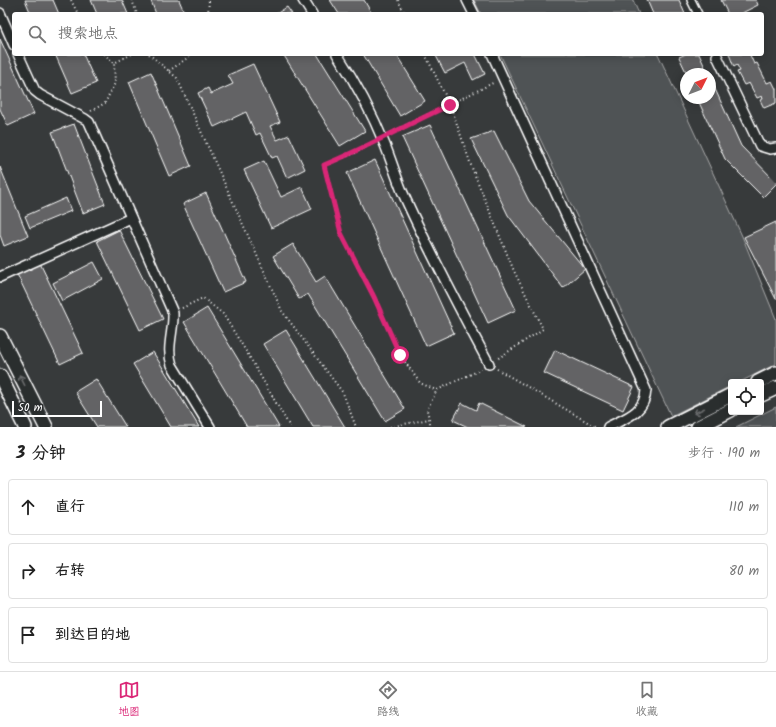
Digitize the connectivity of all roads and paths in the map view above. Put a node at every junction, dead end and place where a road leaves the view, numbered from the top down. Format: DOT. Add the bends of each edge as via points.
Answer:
graph roads {
  1 [pos="71,0"];
  2 [pos="132,0"];
  3 [pos="209,0"];
  4 [pos="303,0"];
  5 [pos="398,0"];
  6 [pos="467,0"];
  7 [pos="691,0"];
  8 [pos="77,12"];
  9 [pos="136,12"];
  10 [pos="208,12"];
  11 [pos="311,12"];
  12 [pos="404,12"];
  13 [pos="473,12"];
  14 [pos="697,12"];
  15 [pos="0,13"];
  16 [pos="12,40"];
  17 [pos="19,56"];
  18 [pos="106,56"];
  19 [pos="128,56"];
  20 [pos="151,56"];
  21 [pos="189,56"];
  22 [pos="338,56"];
  23 [pos="426,56"];
  24 [pos="493,56"];
  25 [pos="717,56"];
  26 [pos="114,63"];
  27 [pos="169,71"];
  28 [pos="503,78"];
  29 [pos="450,105"];
  30 [pos="81,117"];
  31 [pos="382,138"];
  32 [pos="776,148"];
  33 [pos="131,218"];
  34 [pos="0,277"];
  35 [pos="173,312"];
  36 [pos="0,336"];
  37 [pos="489,364"];
  38 [pos="776,373"];
  39 [pos="0,376"];
  40 [pos="764,379"];
  41 [pos="776,388"];
  42 [pos="437,390"];
  43 [pos="764,394"];
  44 [pos="728,397"];
  45 [pos="728,412"];
  46 [pos="429,419"];
  47 [pos="26,427"];
  48 [pos="46,427"];
  49 [pos="210,427"];
  50 [pos="290,427"];
  51 [pos="356,427"];
  52 [pos="390,427"];
  53 [pos="431,427"];
  54 [pos="596,427"];
  55 [pos="608,427"];
  56 [pos="668,427"];
  57 [pos="698,427"];
  1 -- 8 [label="path"];
  2 -- 9 [label="path"];
  3 -- 10 [label="path"];
  4 -- 11 [label="street"];
  5 -- 12 [label="path"];
  6 -- 13 [label="street"];
  7 -- 14 [label="street"];
  15 -- 16 [label="street"];
  17 -- 30 [label="street" via="35,91"];
  18 -- 26 [label="path"];
  19 -- 26 [label="path"];
  20 -- 27 [label="path"];
  21 -- 27 [label="path"];
  22 -- 31 [label="street"];
  23 -- 29 [label="path"];
  24 -- 28 [label="street"];
  25 -- 32 [label="street" via="760,146"];
  26 -- 30 [label="path" via="115,83 106,103"];
  27 -- 51 [label="path" via="178,78 282,311 343,393"];
  28 -- 29 [label="path"];
  28 -- 55 [label="street" via="646,390 646,399 636,413"];
  29 -- 31 [label="path"];
  29 -- 37 [label="path" via="472,168 514,271 543,329"];
  30 -- 33 [label="street" via="88,122"];
  31 -- 37 [label="street" via="401,189 436,264"];
  31 -- 42 [label="path" via="324,165 341,233 400,355 420,383"];
  33 -- 34 [label="street"];
  33 -- 35 [label="street"];
  35 -- 49 [label="street" via="169,357"];
  35 -- 50 [label="path" via="204,298 223,314"];
  48 -- 36 [label="main road, one-way"];
  37 -- 42 [label="path"];
  37 -- 54 [label="path"];
  38 -- 40 [label="main road"];
  39 -- 47 [label="main road"];
  41 -- 43 [label="main road"];
  42 -- 46 [label="path" via="427,410"];
  44 -- 56 [label="main road, one-way"];
  45 -- 57 [label="main road"];
  46 -- 52 [label="path"];
  46 -- 53 [label="path"];
}
